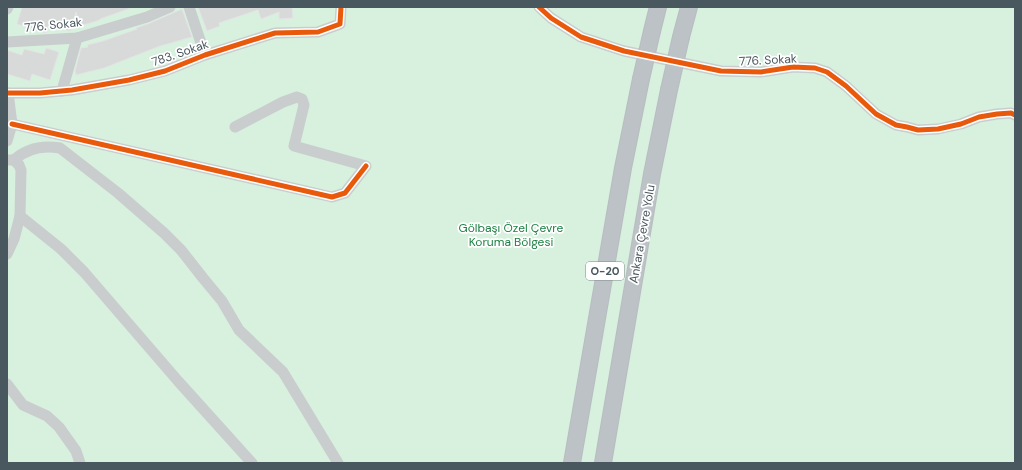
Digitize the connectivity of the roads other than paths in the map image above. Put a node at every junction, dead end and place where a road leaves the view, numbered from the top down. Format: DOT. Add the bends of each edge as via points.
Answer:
graph roads {
  1 [pos="170,7"];
  2 [pos="189,7"];
  3 [pos="341,7"];
  4 [pos="539,7"];
  5 [pos="658,7"];
  6 [pos="689,7"];
  7 [pos="77,38"];
  8 [pos="7,42"];
  9 [pos="205,55"];
  10 [pos="62,91"];
  11 [pos="7,93"];
  12 [pos="1015,115"];
  13 [pos="12,124"];
  14 [pos="235,127"];
  15 [pos="7,142"];
  16 [pos="11,160"];
  17 [pos="20,216"];
  18 [pos="7,254"];
  19 [pos="7,384"];
  20 [pos="80,463"];
  21 [pos="252,463"];
  22 [pos="338,463"];
  23 [pos="572,463"];
  24 [pos="603,463"];
  1 -- 7 [label="street, 776. Sokak"];
  2 -- 9 [label="street"];
  3 -- 9 [label="street, 783. Sokak" via="340,24 318,32 275,33"];
  4 -- 12 [label="street, 776. Sokak" via="581,38 624,51 721,71 761,72 815,68 827,72 846,86 876,114 896,125 918,130 938,129 997,114"];
  5 -- 23 [label="highway, O-20, bridge" via="623,168"];
  6 -- 24 [label="highway, Ankara Çevre Yolu / O-20, bridge" via="652,174"];
  7 -- 8 [label="street, 776. Sokak"];
  7 -- 10 [label="street"];
  9 -- 10 [label="street, 783. Sokak" via="165,71"];
  10 -- 11 [label="street, 783. Sokak" via="40,94"];
  11 -- 13 [label="street"];
  13 -- 14 [label="street" via="332,197 345,193 366,166 294,146 304,105 297,97"];
  13 -- 15 [label="street"];
  16 -- 17 [label="street" via="19,165 21,170"];
  16 -- 22 [label="street" via="34,148 60,148 171,238 222,301 239,330 283,372"];
  17 -- 18 [label="street"];
  17 -- 21 [label="street" via="61,249 84,272"];
  19 -- 20 [label="street" via="23,405 46,416 59,427 76,452"];
}
